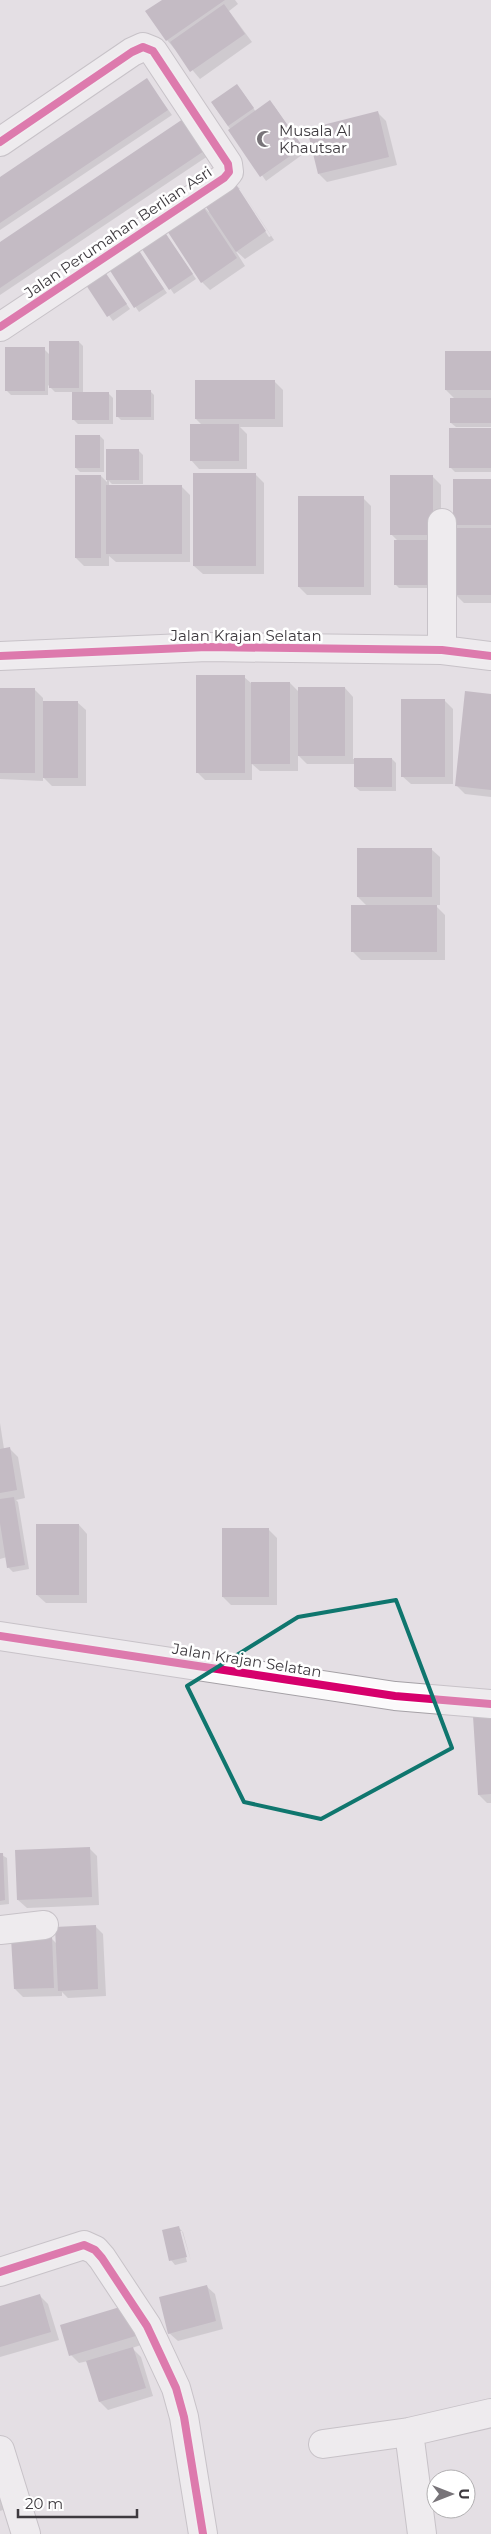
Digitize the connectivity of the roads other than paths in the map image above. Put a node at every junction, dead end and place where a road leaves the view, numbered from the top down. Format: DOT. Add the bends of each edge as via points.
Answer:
graph roads {
  1 [pos="0,142"];
  2 [pos="0,327"];
  3 [pos="442,523"];
  4 [pos="442,650"];
  5 [pos="0,656"];
  6 [pos="491,656"];
  7 [pos="0,1636"];
  8 [pos="491,1704"];
  9 [pos="44,1925"];
  10 [pos="0,1930"];
  11 [pos="0,2272"];
  12 [pos="491,2413"];
  13 [pos="410,2432"];
  14 [pos="323,2444"];
  15 [pos="0,2450"];
  16 [pos="26,2534"];
  17 [pos="203,2534"];
  18 [pos="422,2534"];
  1 -- 2 [label="street, Jalan Perumahan Berlian Asri" via="143,47 153,51 228,164 229,172"];
  3 -- 4 [label="street"];
  4 -- 5 [label="street, Jalan Krajan Selatan" via="207,647"];
  4 -- 6 [label="street, Jalan Krajan Selatan"];
  7 -- 8 [label="street, Jalan Krajan Selatan" via="395,1696"];
  9 -- 10 [label="street"];
  11 -- 17 [label="street" via="84,2245 102,2258 147,2326 176,2388 184,2417"];
  12 -- 13 [label="street"];
  13 -- 14 [label="street"];
  13 -- 18 [label="street"];
  15 -- 16 [label="street"];
}
